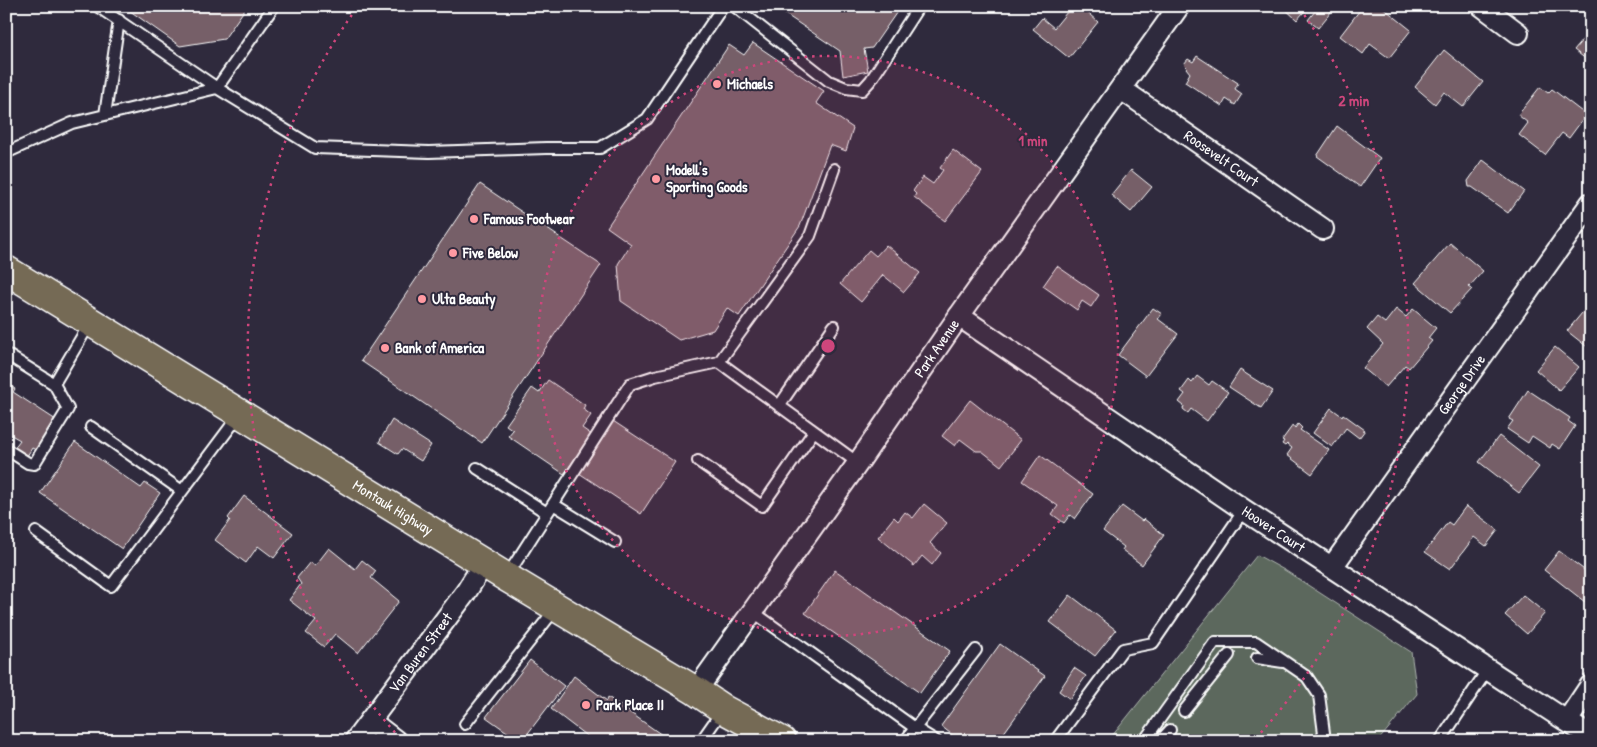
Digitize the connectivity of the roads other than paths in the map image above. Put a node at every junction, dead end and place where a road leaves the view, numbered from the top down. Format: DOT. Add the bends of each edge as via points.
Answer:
graph roads {
  1 [pos="97,6"];
  2 [pos="274,6"];
  3 [pos="723,6"];
  4 [pos="734,6"];
  5 [pos="920,6"];
  6 [pos="1179,6"];
  7 [pos="1482,6"];
  8 [pos="118,20"];
  9 [pos="1518,32"];
  10 [pos="217,88"];
  11 [pos="1121,89"];
  12 [pos="105,115"];
  13 [pos="6,153"];
  14 [pos="834,169"];
  15 [pos="1591,203"];
  16 [pos="1322,229"];
  17 [pos="6,270"];
  18 [pos="959,316"];
  19 [pos="91,322"];
  20 [pos="834,326"];
  21 [pos="6,354"];
  22 [pos="719,362"];
  23 [pos="54,384"];
  24 [pos="779,406"];
  25 [pos="240,414"];
  26 [pos="92,427"];
  27 [pos="814,431"];
  28 [pos="6,449"];
  29 [pos="698,461"];
  30 [pos="858,463"];
  31 [pos="477,468"];
  32 [pos="182,491"];
  33 [pos="550,509"];
  34 [pos="1244,510"];
  35 [pos="36,532"];
  36 [pos="615,542"];
  37 [pos="1332,567"];
  38 [pos="495,570"];
  39 [pos="556,607"];
  40 [pos="752,611"];
  41 [pos="976,650"];
  42 [pos="1229,654"];
  43 [pos="1257,658"];
  44 [pos="1286,663"];
  45 [pos="1488,669"];
  46 [pos="1591,685"];
  47 [pos="696,691"];
  48 [pos="723,709"];
  49 [pos="1184,712"];
  50 [pos="370,721"];
  51 [pos="1567,721"];
  52 [pos="465,724"];
  53 [pos="915,728"];
  54 [pos="1170,730"];
  55 [pos="1321,737"];
  56 [pos="1591,737"];
  57 [pos="355,741"];
  58 [pos="396,741"];
  59 [pos="701,741"];
  60 [pos="782,741"];
  61 [pos="905,741"];
  62 [pos="936,741"];
  63 [pos="1055,741"];
  64 [pos="1144,741"];
  65 [pos="1160,741"];
  66 [pos="1440,741"];
  1 -- 8 [label="lane"];
  2 -- 10 [label="lane"];
  3 -- 10 [label="lane" via="647,119 600,148 429,152 315,148"];
  4 -- 5 [label="lane" via="829,81 862,90"];
  6 -- 11 [label="street, Park Avenue"];
  7 -- 9 [label="street"];
  8 -- 10 [label="lane"];
  8 -- 12 [label="lane"];
  10 -- 12 [label="lane"];
  11 -- 16 [label="street, Roosevelt Court"];
  11 -- 18 [label="street, Park Avenue"];
  12 -- 13 [label="lane" via="72,123"];
  14 -- 22 [label="lane" via="810,236"];
  15 -- 37 [label="street, George Drive"];
  17 -- 19 [label="main road, Montauk Highway"];
  18 -- 30 [label="street, Park Avenue"];
  18 -- 34 [label="street, Hoover Court"];
  19 -- 23 [label="lane"];
  19 -- 25 [label="main road, Montauk Highway"];
  20 -- 24 [label="lane"];
  21 -- 23 [label="lane"];
  22 -- 24 [label="lane"];
  22 -- 33 [label="lane" via="630,384"];
  23 -- 28 [label="lane" via="68,409 34,464"];
  24 -- 27 [label="lane"];
  25 -- 32 [label="lane"];
  25 -- 38 [label="main road, Montauk Highway"];
  26 -- 32 [label="lane"];
  27 -- 29 [label="lane" via="762,506"];
  27 -- 30 [label="lane"];
  30 -- 40 [label="street, Park Avenue"];
  31 -- 33 [label="lane"];
  32 -- 35 [label="lane" via="111,586"];
  33 -- 36 [label="lane"];
  33 -- 38 [label="lane"];
  34 -- 37 [label="street, Hoover Court"];
  34 -- 63 [label="lane" via="1152,643 1122,649"];
  37 -- 45 [label="street, Hoover Court"];
  38 -- 39 [label="main road, Montauk Highway"];
  38 -- 50 [label="street, Van Buren Street" via="466,592"];
  39 -- 47 [label="main road, Montauk Highway"];
  39 -- 52 [label="lane"];
  40 -- 47 [label="street, Park Avenue"];
  40 -- 53 [label="lane"];
  41 -- 53 [label="lane"];
  42 -- 49 [label="lane"];
  43 -- 44 [label="lane"];
  44 -- 55 [label="lane" via="1307,677 1319,695"];
  44 -- 64 [label="lane" via="1256,642 1215,642"];
  45 -- 51 [label="street, Hoover Court"];
  45 -- 66 [label="lane"];
  46 -- 51 [label="street"];
  47 -- 48 [label="main road, Montauk Highway"];
  48 -- 59 [label="lane"];
  48 -- 60 [label="main road, Montauk Highway"];
  50 -- 57 [label="street, Van Buren Street"];
  50 -- 58 [label="street"];
  51 -- 56 [label="street, Hoover Court"];
  53 -- 61 [label="lane"];
  53 -- 62 [label="lane"];
  54 -- 65 [label="lane"];
}
